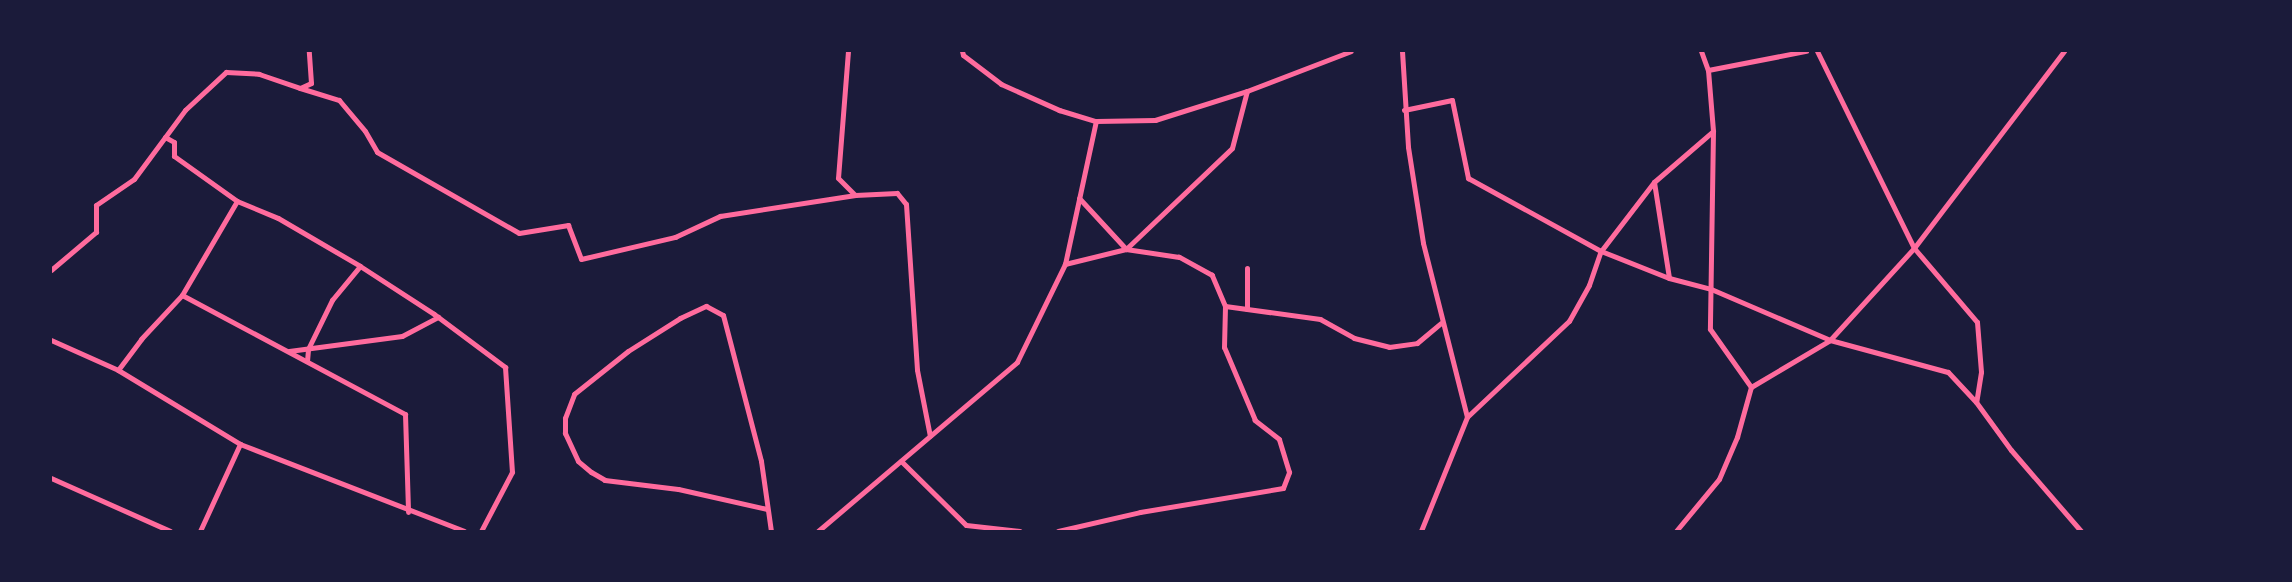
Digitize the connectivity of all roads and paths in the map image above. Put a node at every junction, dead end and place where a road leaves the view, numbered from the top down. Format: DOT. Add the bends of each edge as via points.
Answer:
graph roads {
  1 [pos="309,51"];
  2 [pos="848,51"];
  3 [pos="962,51"];
  4 [pos="1351,51"];
  5 [pos="1402,51"];
  6 [pos="1701,51"];
  7 [pos="1806,51"];
  8 [pos="1817,51"];
  9 [pos="2064,51"];
  10 [pos="1708,70"];
  11 [pos="300,88"];
  12 [pos="1247,91"];
  13 [pos="1404,110"];
  14 [pos="1096,121"];
  15 [pos="1713,131"];
  16 [pos="165,137"];
  17 [pos="1654,182"];
  18 [pos="855,195"];
  19 [pos="1079,198"];
  20 [pos="237,201"];
  21 [pos="1914,248"];
  22 [pos="1126,249"];
  23 [pos="1601,251"];
  24 [pos="1065,264"];
  25 [pos="360,266"];
  26 [pos="1247,268"];
  27 [pos="51,270"];
  28 [pos="1669,278"];
  29 [pos="1711,289"];
  30 [pos="182,295"];
  31 [pos="1224,306"];
  32 [pos="1247,309"];
  33 [pos="438,317"];
  34 [pos="1441,323"];
  35 [pos="51,340"];
  36 [pos="1830,340"];
  37 [pos="308,349"];
  38 [pos="289,351"];
  39 [pos="307,361"];
  40 [pos="118,370"];
  41 [pos="1751,387"];
  42 [pos="1976,402"];
  43 [pos="1467,417"];
  44 [pos="930,436"];
  45 [pos="240,444"];
  46 [pos="901,461"];
  47 [pos="51,478"];
  48 [pos="767,509"];
  49 [pos="408,512"];
  50 [pos="170,531"];
  51 [pos="200,531"];
  52 [pos="464,531"];
  53 [pos="481,531"];
  54 [pos="771,531"];
  55 [pos="818,531"];
  56 [pos="1020,531"];
  57 [pos="1058,531"];
  58 [pos="1421,531"];
  59 [pos="1676,531"];
  60 [pos="2081,531"];
  1 -- 11 [label="street" via="311,83"];
  2 -- 18 [label="street" via="838,178"];
  3 -- 14 [label="street" via="1001,83 1059,110"];
  4 -- 12 [label="street"];
  5 -- 13 [label="street"];
  6 -- 10 [label="street"];
  7 -- 10 [label="street"];
  8 -- 21 [label="street"];
  9 -- 21 [label="street"];
  10 -- 15 [label="street"];
  11 -- 16 [label="street" via="259,74 226,72 185,110"];
  11 -- 18 [label="street" via="339,100 377,152 519,233 568,225 581,259 675,237 720,216"];
  12 -- 14 [label="street" via="1154,120"];
  12 -- 22 [label="street" via="1233,148"];
  13 -- 23 [label="street" via="1452,100 1468,178"];
  13 -- 34 [label="street" via="1423,243"];
  14 -- 19 [label="street"];
  15 -- 17 [label="street"];
  15 -- 29 [label="street"];
  16 -- 20 [label="street" via="174,142 174,156"];
  16 -- 27 [label="street" via="134,179 96,205 96,232"];
  17 -- 23 [label="street"];
  17 -- 28 [label="street"];
  18 -- 44 [label="street" via="897,193 906,204 917,370"];
  19 -- 22 [label="street"];
  19 -- 24 [label="street"];
  20 -- 25 [label="street" via="278,218"];
  20 -- 30 [label="street"];
  21 -- 36 [label="street"];
  21 -- 42 [label="street" via="1977,321 1981,372"];
  22 -- 24 [label="street"];
  22 -- 31 [label="street" via="1179,257 1212,275"];
  23 -- 28 [label="street"];
  23 -- 43 [label="street" via="1569,321"];
  24 -- 44 [label="street" via="1017,362"];
  25 -- 33 [label="street"];
  25 -- 37 [label="street" via="332,300"];
  26 -- 32 [label="street"];
  28 -- 29 [label="street"];
  29 -- 36 [label="street"];
  29 -- 41 [label="street" via="1710,330"];
  30 -- 38 [label="street"];
  30 -- 40 [label="street"];
  31 -- 32 [label="street"];
  31 -- 57 [label="street" via="1224,347 1255,420 1279,439 1289,472 1283,488"];
  32 -- 34 [label="street" via="1320,319 1354,338 1389,347 1417,343"];
  33 -- 37 [label="street" via="402,335"];
  33 -- 53 [label="street" via="505,367 513,472"];
  34 -- 43 [label="street"];
  35 -- 40 [label="street"];
  36 -- 41 [label="street"];
  36 -- 42 [label="street" via="1948,372"];
  37 -- 38 [label="street"];
  37 -- 39 [label="street"];
  38 -- 39 [label="street"];
  39 -- 49 [label="street" via="405,414"];
  40 -- 45 [label="street"];
  41 -- 59 [label="street" via="1719,479"];
  42 -- 60 [label="street"];
  43 -- 58 [label="street"];
  44 -- 46 [label="street"];
  45 -- 49 [label="street"];
  45 -- 51 [label="street"];
  46 -- 55 [label="street"];
  46 -- 56 [label="street" via="966,525"];
  47 -- 50 [label="street"];
  48 -- 48 [label="street" via="678,489 605,480 591,472 578,461 565,433 574,394 680,318 706,306 723,315 761,461"];
  48 -- 54 [label="street"];
  49 -- 52 [label="street"];
}
